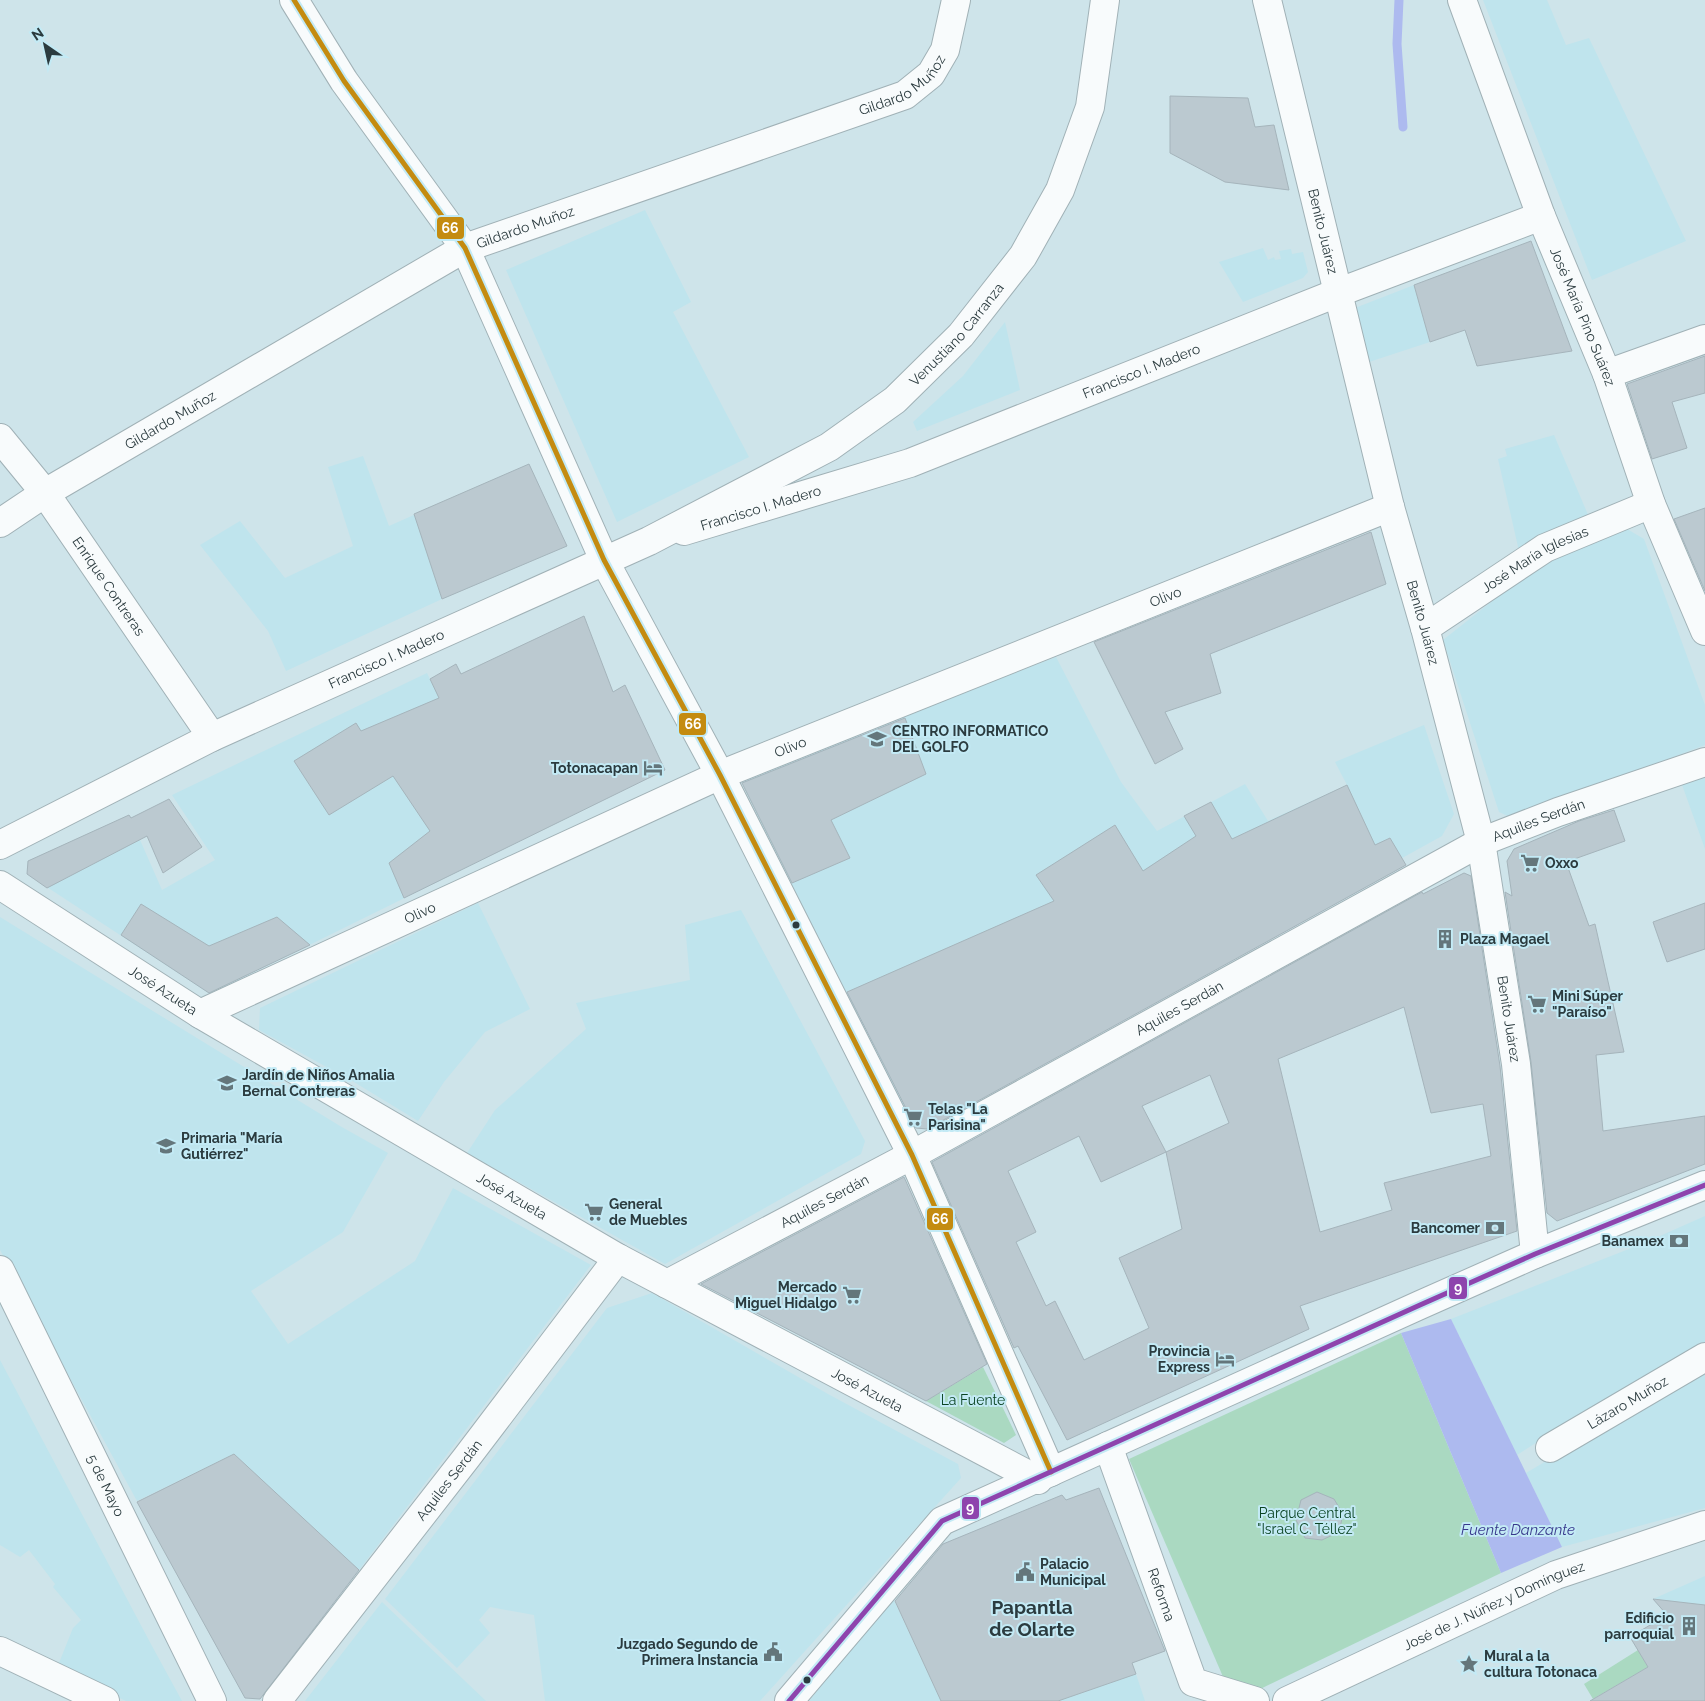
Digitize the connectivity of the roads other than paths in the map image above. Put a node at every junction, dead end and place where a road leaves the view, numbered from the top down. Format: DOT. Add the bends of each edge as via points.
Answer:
graph roads {
  1 [pos="294,0"];
  2 [pos="956,0"];
  3 [pos="1105,0"];
  4 [pos="1267,0"];
  5 [pos="1462,0"];
  6 [pos="1542,216"];
  7 [pos="465,248"];
  8 [pos="1337,293"];
  9 [pos="1705,339"];
  10 [pos="1607,374"];
  11 [pos="0,438"];
  12 [pos="45,493"];
  13 [pos="1651,504"];
  14 [pos="1390,507"];
  15 [pos="0,523"];
  16 [pos="649,541"];
  17 [pos="604,560"];
  18 [pos="1425,628"];
  19 [pos="1705,631"];
  20 [pos="212,737"];
  21 [pos="1705,762"];
  22 [pos="720,775"];
  23 [pos="1481,842"];
  24 [pos="0,845"];
  25 [pos="0,886"];
  26 [pos="200,1014"];
  27 [pos="912,1154"];
  28 [pos="1705,1185"];
  29 [pos="1535,1254"];
  30 [pos="618,1258"];
  31 [pos="0,1270"];
  32 [pos="667,1284"];
  33 [pos="1705,1357"];
  34 [pos="1108,1446"];
  35 [pos="1550,1448"];
  36 [pos="1044,1476"];
  37 [pos="1705,1525"];
  38 [pos="0,1651"];
  39 [pos="105,1701"];
  40 [pos="212,1701"];
  41 [pos="277,1701"];
  42 [pos="789,1701"];
  43 [pos="1255,1701"];
  44 [pos="1287,1701"];
  1 -- 7 [label="street" via="344,82"];
  2 -- 7 [label="street, Gildardo Muñoz" via="945,50 931,74 905,95"];
  3 -- 16 [label="street, Venustiano Carranza" via="1090,107 1060,190 1024,256 961,335 895,400 829,447"];
  4 -- 8 [label="street, Benito Juárez"];
  5 -- 6 [label="street, José María Pino Suárez"];
  6 -- 8 [label="street, Francisco I. Madero"];
  6 -- 10 [label="street, José María Pino Suárez"];
  7 -- 12 [label="street, Gildardo Muñoz"];
  7 -- 17 [label="street"];
  8 -- 14 [label="street, Benito Juárez"];
  8 -- 16 [label="street, Francisco I. Madero" via="910,463"];
  9 -- 10 [label="street"];
  10 -- 13 [label="street, José María Pino Suárez"];
  11 -- 12 [label="street, Enrique Contreras"];
  12 -- 15 [label="street, Gildardo Muñoz"];
  12 -- 20 [label="street, Enrique Contreras"];
  13 -- 18 [label="street, José María Iglesias" via="1545,548"];
  13 -- 19 [label="street, José María Pino Suárez"];
  14 -- 18 [label="street, Benito Juárez"];
  14 -- 22 [label="street, Olivo"];
  16 -- 17 [label="street, Francisco I. Madero"];
  17 -- 20 [label="street, Francisco I. Madero"];
  17 -- 22 [label="street"];
  18 -- 23 [label="street, Benito Juárez"];
  20 -- 24 [label="street, Francisco I. Madero"];
  21 -- 23 [label="street, Aquiles Serdán"];
  22 -- 26 [label="street, Olivo"];
  22 -- 27 [label="street"];
  23 -- 27 [label="street, Aquiles Serdán"];
  23 -- 29 [label="street, Benito Juárez" via="1516,1064"];
  25 -- 26 [label="street, José Azueta"];
  26 -- 30 [label="street, José Azueta"];
  27 -- 32 [label="street, Aquiles Serdán"];
  27 -- 36 [label="street"];
  28 -- 29 [label="street"];
  29 -- 34 [label="street"];
  30 -- 32 [label="street, José Azueta"];
  30 -- 41 [label="street, Aquiles Serdán"];
  31 -- 40 [label="street, 5 de Mayo"];
  32 -- 36 [label="street, José Azueta"];
  33 -- 35 [label="street, Lázaro Muñoz"];
  34 -- 36 [label="street"];
  34 -- 43 [label="street, Reforma" via="1193,1682"];
  36 -- 42 [label="street" via="942,1522"];
  37 -- 44 [label="street, José de J. Núñez y Domínguez" via="1556,1574"];
  38 -- 39 [label="street"];
}
